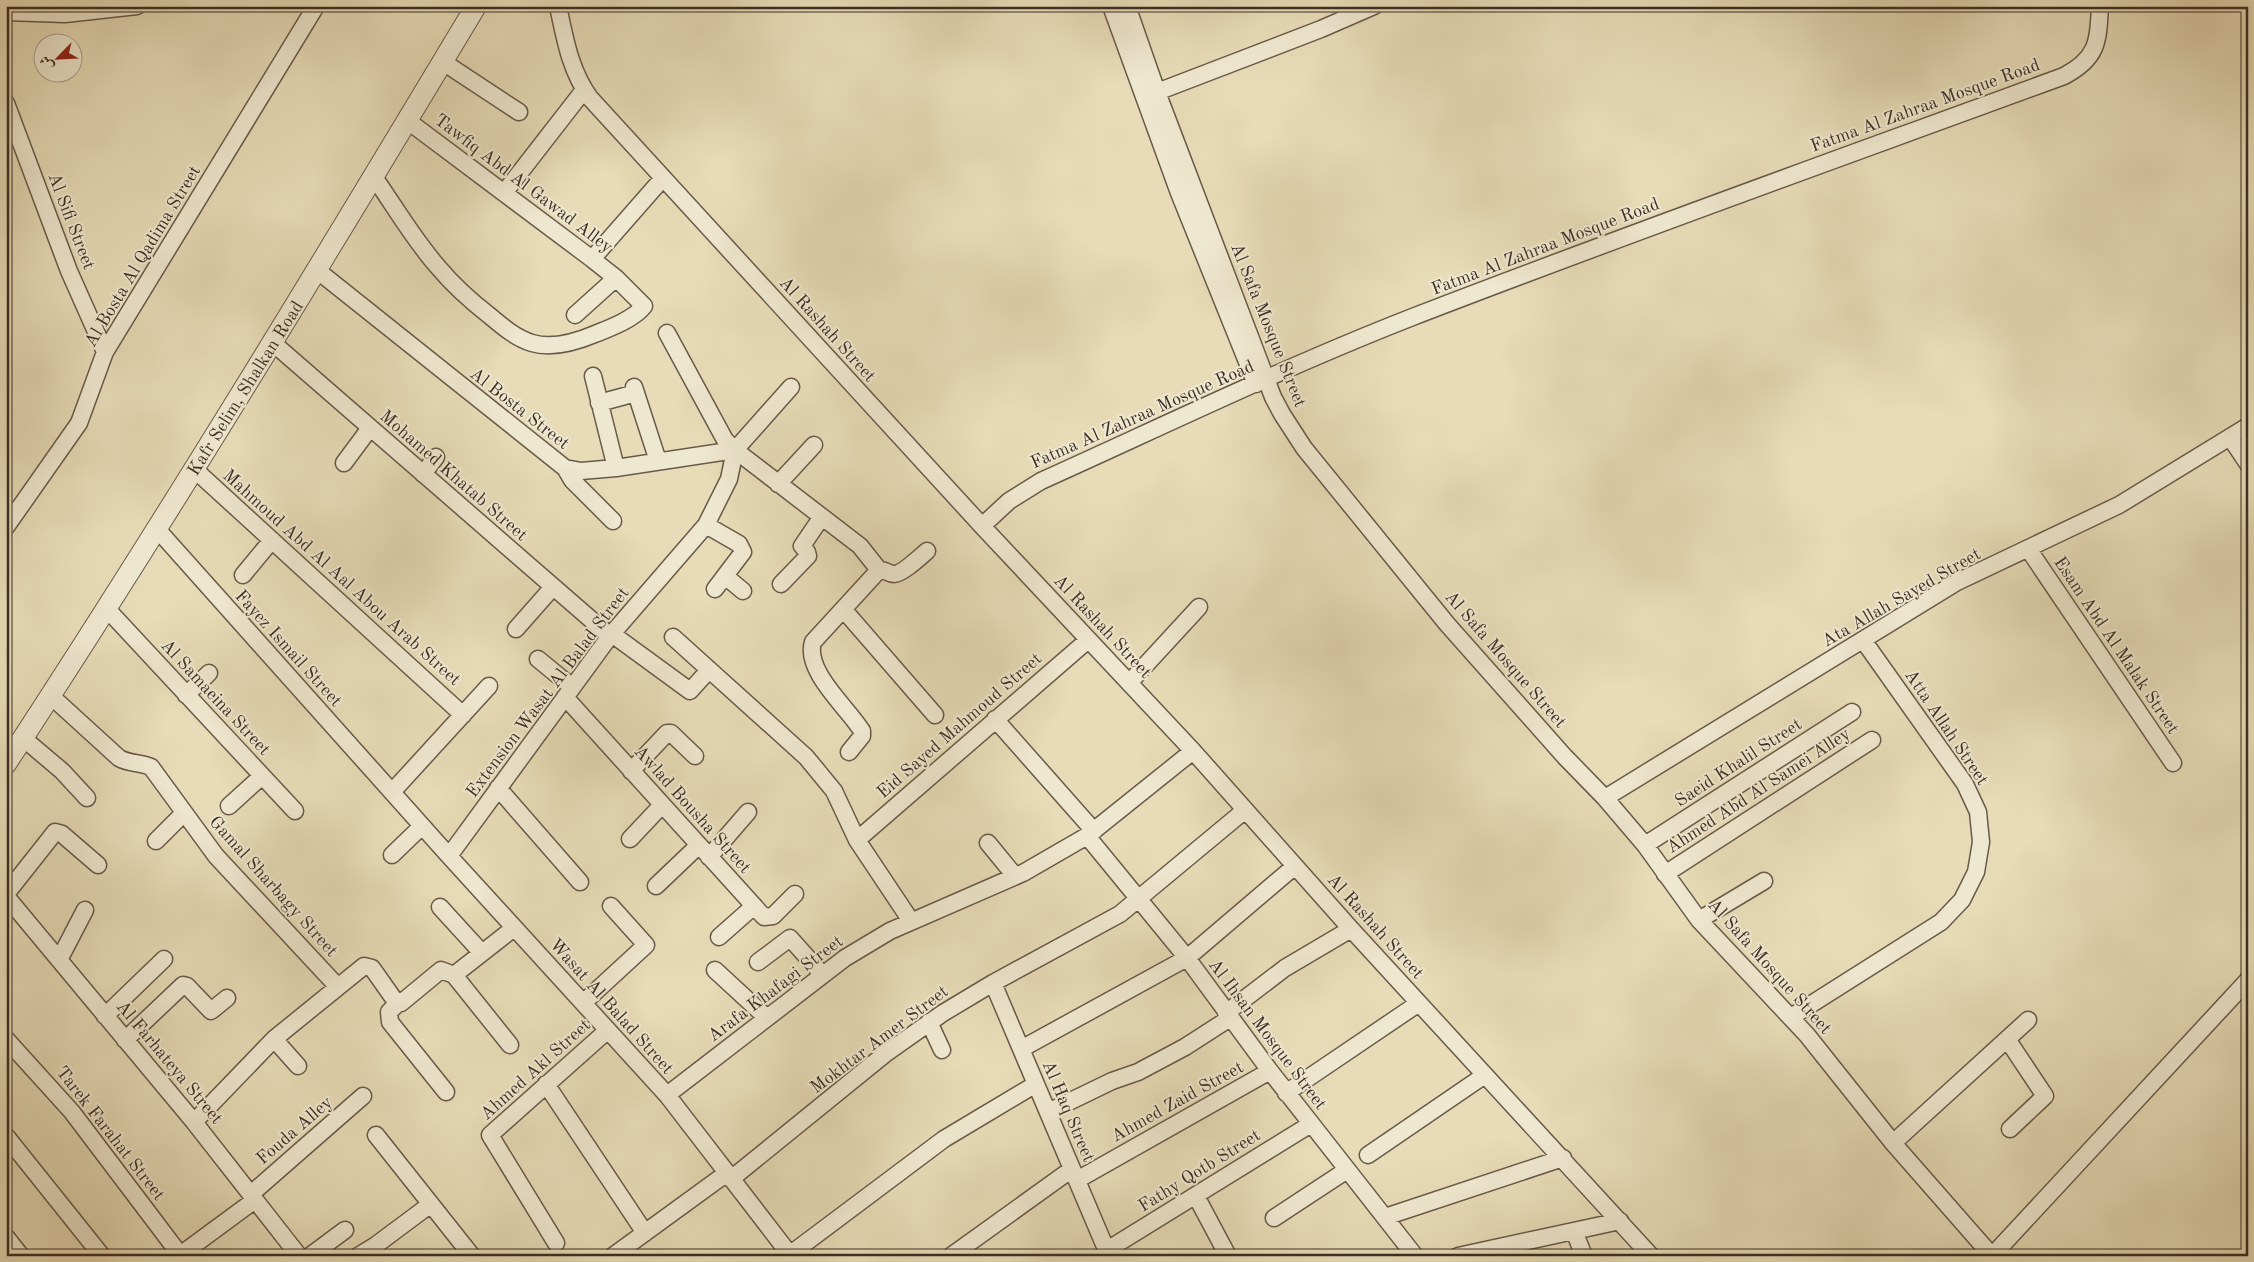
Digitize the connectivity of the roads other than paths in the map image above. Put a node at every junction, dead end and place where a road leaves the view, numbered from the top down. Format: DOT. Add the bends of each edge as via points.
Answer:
graph roads {
  1 [pos="137,6"];
  2 [pos="316,6"];
  3 [pos="476,6"];
  4 [pos="558,6"];
  5 [pos="1111,6"];
  6 [pos="1127,6"];
  7 [pos="1374,6"];
  8 [pos="2100,6"];
  9 [pos="15,10"];
  10 [pos="64,10"];
  11 [pos="443,62"];
  12 [pos="584,90"];
  13 [pos="1157,92"];
  14 [pos="6,103"];
  15 [pos="519,112"];
  16 [pos="408,121"];
  17 [pos="374,177"];
  18 [pos="663,178"];
  19 [pos="504,193"];
  20 [pos="592,260"];
  21 [pos="318,271"];
  22 [pos="616,278"];
  23 [pos="575,315"];
  24 [pos="667,333"];
  25 [pos="273,343"];
  26 [pos="105,352"];
  27 [pos="593,376"];
  28 [pos="1262,382"];
  29 [pos="791,387"];
  30 [pos="599,403"];
  31 [pos="2248,426"];
  32 [pos="370,428"];
  33 [pos="2230,437"];
  34 [pos="814,445"];
  35 [pos="735,450"];
  36 [pos="436,457"];
  37 [pos="658,461"];
  38 [pos="344,463"];
  39 [pos="2248,464"];
  40 [pos="565,468"];
  41 [pos="616,468"];
  42 [pos="194,469"];
  43 [pos="423,474"];
  44 [pos="778,484"];
  45 [pos="821,518"];
  46 [pos="613,521"];
  47 [pos="706,525"];
  48 [pos="982,526"];
  49 [pos="6,527"];
  50 [pos="157,529"];
  51 [pos="272,540"];
  52 [pos="2029,550"];
  53 [pos="927,551"];
  54 [pos="879,570"];
  55 [pos="243,575"];
  56 [pos="781,584"];
  57 [pos="553,587"];
  58 [pos="743,590"];
  59 [pos="1199,607"];
  60 [pos="107,609"];
  61 [pos="843,609"];
  62 [pos="516,629"];
  63 [pos="611,635"];
  64 [pos="673,637"];
  65 [pos="1088,640"];
  66 [pos="1863,640"];
  67 [pos="538,659"];
  68 [pos="710,670"];
  69 [pos="209,673"];
  70 [pos="1128,683"];
  71 [pos="489,686"];
  72 [pos="569,692"];
  73 [pos="186,695"];
  74 [pos="51,696"];
  75 [pos="1852,712"];
  76 [pos="463,715"];
  77 [pos="935,715"];
  78 [pos="995,719"];
  79 [pos="23,738"];
  80 [pos="1872,740"];
  81 [pos="1193,751"];
  82 [pos="850,752"];
  83 [pos="696,756"];
  84 [pos="2173,763"];
  85 [pos="6,764"];
  86 [pos="631,771"];
  87 [pos="262,776"];
  88 [pos="498,788"];
  89 [pos="392,792"];
  90 [pos="87,798"];
  91 [pos="1605,798"];
  92 [pos="662,805"];
  93 [pos="229,806"];
  94 [pos="1244,810"];
  95 [pos="294,811"];
  96 [pos="748,812"];
  97 [pos="184,813"];
  98 [pos="422,826"];
  99 [pos="1090,834"];
  100 [pos="630,839"];
  101 [pos="856,840"];
  102 [pos="156,841"];
  103 [pos="988,843"];
  104 [pos="1646,845"];
  105 [pos="704,851"];
  106 [pos="392,855"];
  107 [pos="449,856"];
  108 [pos="98,865"];
  109 [pos="1295,866"];
  110 [pos="1666,874"];
  111 [pos="1014,876"];
  112 [pos="1764,881"];
  113 [pos="580,882"];
  114 [pos="656,886"];
  115 [pos="795,894"];
  116 [pos="6,895"];
  117 [pos="1138,900"];
  118 [pos="611,906"];
  119 [pos="754,906"];
  120 [pos="440,907"];
  121 [pos="85,910"];
  122 [pos="1699,920"];
  123 [pos="911,921"];
  124 [pos="514,928"];
  125 [pos="1351,928"];
  126 [pos="720,937"];
  127 [pos="482,953"];
  128 [pos="1187,958"];
  129 [pos="164,959"];
  130 [pos="59,960"];
  131 [pos="758,962"];
  132 [pos="715,970"];
  133 [pos="454,975"];
  134 [pos="823,975"];
  135 [pos="2248,980"];
  136 [pos="993,983"];
  137 [pos="338,987"];
  138 [pos="227,998"];
  139 [pos="398,1003"];
  140 [pos="583,1003"];
  141 [pos="1419,1003"];
  142 [pos="105,1016"];
  143 [pos="1228,1016"];
  144 [pos="1791,1017"];
  145 [pos="767,1018"];
  146 [pos="2028,1020"];
  147 [pos="929,1022"];
  148 [pos="608,1030"];
  149 [pos="6,1038"];
  150 [pos="274,1039"];
  151 [pos="2007,1039"];
  152 [pos="125,1040"];
  153 [pos="510,1044"];
  154 [pos="1021,1049"];
  155 [pos="942,1050"];
  156 [pos="298,1066"];
  157 [pos="1270,1071"];
  158 [pos="1485,1075"];
  159 [pos="546,1084"];
  160 [pos="1036,1084"];
  161 [pos="446,1092"];
  162 [pos="1286,1093"];
  163 [pos="667,1095"];
  164 [pos="363,1096"];
  165 [pos="1048,1112"];
  166 [pos="194,1122"];
  167 [pos="1311,1124"];
  168 [pos="2010,1129"];
  169 [pos="376,1134"];
  170 [pos="6,1136"];
  171 [pos="1893,1143"];
  172 [pos="1368,1155"];
  173 [pos="1563,1158"];
  174 [pos="1347,1170"];
  175 [pos="1075,1174"];
  176 [pos="729,1176"];
  177 [pos="1196,1196"];
  178 [pos="253,1197"];
  179 [pos="431,1204"];
  180 [pos="1385,1217"];
  181 [pos="1274,1218"];
  182 [pos="1620,1221"];
  183 [pos="346,1230"];
  184 [pos="1574,1231"];
  185 [pos="644,1233"];
  186 [pos="6,1237"];
  187 [pos="556,1243"];
  188 [pos="1514,1250"];
  189 [pos="1108,1253"];
  190 [pos="957,1254"];
  191 [pos="180,1255"];
  192 [pos="790,1255"];
  193 [pos="21,1256"];
  194 [pos="102,1256"];
  195 [pos="300,1256"];
  196 [pos="310,1256"];
  197 [pos="358,1256"];
  198 [pos="472,1256"];
  199 [pos="613,1256"];
  200 [pos="1228,1256"];
  201 [pos="1415,1256"];
  202 [pos="1458,1256"];
  203 [pos="1584,1256"];
  204 [pos="1651,1256"];
  205 [pos="1992,1256"];
  1 -- 10 [label="street"];
  2 -- 26 [label="street, Al Bosta Al Qadima Street"];
  3 -- 11 [label="street, Kafr Selim, Shalkan Road"];
  4 -- 12 [label="street, Al Rashah Street" via="570,62"];
  5 -- 28 [label="street, Al Safa Mosque Street" via="1179,193"];
  6 -- 13 [label="street, Al Safa Mosque Street"];
  7 -- 13 [label="street"];
  8 -- 28 [label="street, Fatma Al Zahraa Mosque Road" via="2093,52 2081,67 2064,76 1408,319"];
  9 -- 10 [label="street"];
  11 -- 15 [label="street"];
  11 -- 16 [label="street, Kafr Selim, Shalkan Road"];
  12 -- 18 [label="street, Al Rashah Street"];
  12 -- 19 [label="street"];
  13 -- 28 [label="street, Al Safa Mosque Street"];
  14 -- 26 [label="street, Al Sifi Street" via="69,271"];
  16 -- 17 [label="street, Kafr Selim, Shalkan Road"];
  16 -- 19 [label="street, Tawfiq Abd Al Gawad Alley"];
  17 -- 21 [label="street, Kafr Selim, Shalkan Road"];
  17 -- 22 [label="street, Tawfiq Abd Al Gawad Alley" via="438,268 504,328 532,343 570,343 619,323 642,309 642,303"];
  18 -- 20 [label="street"];
  18 -- 48 [label="street, Al Rashah Street"];
  19 -- 20 [label="street, Tawfiq Abd Al Gawad Alley"];
  20 -- 22 [label="street, Tawfiq Abd Al Gawad Alley"];
  21 -- 25 [label="street, Kafr Selim, Shalkan Road"];
  21 -- 40 [label="street, Al Bosta Street"];
  22 -- 23 [label="street"];
  24 -- 35 [label="street" via="715,423"];
  25 -- 32 [label="street, Mohamed Khatab Street"];
  25 -- 42 [label="street, Kafr Selim, Shalkan Road"];
  26 -- 49 [label="street, Al Bosta Al Qadima Street" via="79,423"];
  27 -- 30 [label="street"];
  28 -- 48 [label="street, Fatma Al Zahraa Mosque Road" via="1040,481 1009,501"];
  28 -- 91 [label="street, Al Safa Mosque Street" via="1304,448 1448,624"];
  29 -- 35 [label="street"];
  30 -- 37 [label="street" via="635,390"];
  30 -- 41 [label="street"];
  31 -- 33 [label="street, Ata Allah Sayed Street"];
  32 -- 38 [label="street"];
  32 -- 43 [label="street, Mohamed Khatab Street"];
  33 -- 39 [label="street"];
  33 -- 52 [label="street, Ata Allah Sayed Street" via="2119,505"];
  34 -- 44 [label="street"];
  35 -- 37 [label="street, Al Bosta Street"];
  35 -- 44 [label="street"];
  35 -- 47 [label="street, Extension Wasat Al Balad Street" via="729,479"];
  36 -- 43 [label="street"];
  37 -- 41 [label="street, Al Bosta Street"];
  40 -- 41 [label="street, Al Bosta Street" via="582,471"];
  40 -- 46 [label="street" via="572,480"];
  42 -- 50 [label="street, Kafr Selim, Shalkan Road"];
  42 -- 51 [label="street, Mahmoud Abd Al Aal Abou Arab Street"];
  43 -- 57 [label="street, Mohamed Khatab Street"];
  44 -- 45 [label="street"];
  45 -- 54 [label="street" via="860,546"];
  45 -- 56 [label="street" via="802,546 808,556"];
  47 -- 58 [label="street" via="742,549 720,583"];
  47 -- 63 [label="street, Extension Wasat Al Balad Street"];
  48 -- 65 [label="street, Al Rashah Street"];
  50 -- 60 [label="street, Kafr Selim, Shalkan Road"];
  50 -- 89 [label="street, Fayez Ismail Street"];
  51 -- 55 [label="street"];
  51 -- 76 [label="street, Mahmoud Abd Al Aal Abou Arab Street"];
  52 -- 66 [label="street, Ata Allah Sayed Street" via="1958,582"];
  52 -- 84 [label="street, Esam Abd Al Malak Street"];
  53 -- 54 [label="street" via="899,573"];
  54 -- 61 [label="street"];
  57 -- 62 [label="street"];
  57 -- 63 [label="street, Mohamed Khatab Street"];
  59 -- 70 [label="street"];
  60 -- 73 [label="street, Al Samaeina Street"];
  60 -- 74 [label="street, Kafr Selim, Shalkan Road"];
  61 -- 77 [label="street"];
  61 -- 82 [label="street" via="813,642 812,656 819,672 862,732"];
  63 -- 68 [label="street, Mohamed Khatab Street" via="690,691"];
  63 -- 72 [label="street, Extension Wasat Al Balad Street"];
  64 -- 68 [label="street"];
  65 -- 70 [label="street, Al Rashah Street"];
  65 -- 78 [label="street, Eid Sayed Mahmoud Street"];
  66 -- 91 [label="street, Ata Allah Sayed Street"];
  66 -- 144 [label="street, Atta Allah Street" via="1966,784 1979,819 1981,842 1976,872 1962,900 1941,922"];
  67 -- 72 [label="street, Awlad Bousha Street"];
  68 -- 101 [label="street" via="806,757 834,791"];
  69 -- 73 [label="street"];
  70 -- 81 [label="street, Al Rashah Street"];
  71 -- 76 [label="street"];
  72 -- 86 [label="street, Awlad Bousha Street"];
  72 -- 88 [label="street, Extension Wasat Al Balad Street"];
  73 -- 87 [label="street, Al Samaeina Street"];
  74 -- 79 [label="street, Kafr Selim, Shalkan Road"];
  74 -- 97 [label="street, Gamal Sharbagy Street" via="119,758 151,767"];
  75 -- 104 [label="street, Saeid Khalil Street"];
  76 -- 89 [label="street"];
  78 -- 99 [label="street, Al Ihsan Mosque Street"];
  78 -- 101 [label="street, Eid Sayed Mahmoud Street"];
  79 -- 85 [label="street, Kafr Selim, Shalkan Road"];
  79 -- 90 [label="street" via="62,771"];
  80 -- 110 [label="street, Ahmed Abd Al Samei Alley"];
  81 -- 94 [label="street, Al Rashah Street"];
  81 -- 99 [label="street, Arafa Khafagi Street"];
  83 -- 86 [label="street" via="667,733"];
  86 -- 92 [label="street, Awlad Bousha Street"];
  87 -- 93 [label="street"];
  87 -- 95 [label="street, Al Samaeina Street"];
  88 -- 107 [label="street, Extension Wasat Al Balad Street"];
  88 -- 113 [label="street"];
  89 -- 98 [label="street, Wasat Al Balad Street"];
  91 -- 104 [label="street, Al Safa Mosque Street"];
  92 -- 100 [label="street"];
  92 -- 105 [label="street, Awlad Bousha Street"];
  94 -- 109 [label="street, Al Rashah Street"];
  94 -- 117 [label="street, Mokhtar Amer Street"];
  96 -- 105 [label="street"];
  97 -- 102 [label="street"];
  97 -- 137 [label="street, Gamal Sharbagy Street" via="216,856"];
  98 -- 106 [label="street"];
  98 -- 107 [label="street, Wasat Al Balad Street"];
  99 -- 111 [label="street, Arafa Khafagi Street"];
  99 -- 117 [label="street, Al Ihsan Mosque Street"];
  101 -- 123 [label="street"];
  103 -- 111 [label="street"];
  104 -- 110 [label="street, Al Safa Mosque Street"];
  105 -- 114 [label="street"];
  105 -- 119 [label="street, Awlad Bousha Street"];
  107 -- 124 [label="street, Wasat Al Balad Street"];
  108 -- 116 [label="street" via="56,832"];
  109 -- 125 [label="street, Al Rashah Street"];
  109 -- 128 [label="street"];
  110 -- 122 [label="street, Al Safa Mosque Street"];
  111 -- 123 [label="street, Arafa Khafagi Street"];
  112 -- 122 [label="street"];
  115 -- 119 [label="street, Awlad Bousha Street" via="770,917 764,916"];
  116 -- 130 [label="street, Al Farhateya Street"];
  117 -- 128 [label="street, Al Ihsan Mosque Street"];
  117 -- 136 [label="street, Mokhtar Amer Street" via="1115,917"];
  118 -- 140 [label="street" via="646,945"];
  119 -- 126 [label="street"];
  120 -- 127 [label="street"];
  121 -- 130 [label="street"];
  122 -- 144 [label="street, Al Safa Mosque Street"];
  123 -- 134 [label="street, Arafa Khafagi Street" via="845,958"];
  124 -- 127 [label="street"];
  124 -- 140 [label="street, Wasat Al Balad Street"];
  125 -- 141 [label="street, Al Rashah Street"];
  125 -- 143 [label="street" via="1285,968"];
  127 -- 133 [label="street"];
  128 -- 143 [label="street, Al Ihsan Mosque Street"];
  128 -- 154 [label="street"];
  129 -- 142 [label="street"];
  130 -- 142 [label="street, Al Farhateya Street"];
  131 -- 134 [label="street" via="790,938"];
  132 -- 145 [label="street"];
  133 -- 139 [label="street" via="441,970"];
  133 -- 153 [label="street"];
  134 -- 145 [label="street, Arafa Khafagi Street"];
  135 -- 205 [label="street"];
  136 -- 147 [label="street, Mokhtar Amer Street"];
  136 -- 154 [label="street, Al Haq Street"];
  137 -- 139 [label="street" via="368,965"];
  137 -- 150 [label="street"];
  138 -- 152 [label="street" via="211,1012 183,985"];
  139 -- 161 [label="street" via="389,1012 390,1022"];
  140 -- 148 [label="street, Wasat Al Balad Street"];
  141 -- 158 [label="street, Al Rashah Street"];
  141 -- 162 [label="street"];
  142 -- 152 [label="street, Al Farhateya Street"];
  143 -- 157 [label="street, Al Ihsan Mosque Street"];
  143 -- 165 [label="street" via="1185,1047"];
  144 -- 171 [label="street, Al Safa Mosque Street"];
  145 -- 163 [label="street, Arafa Khafagi Street"];
  146 -- 151 [label="street"];
  147 -- 155 [label="street"];
  147 -- 176 [label="street, Mokhtar Amer Street"];
  148 -- 159 [label="street, Ahmed Akl Street"];
  148 -- 163 [label="street, Wasat Al Balad Street"];
  149 -- 191 [label="street, Tarek Farahat Street" via="72,1112"];
  150 -- 156 [label="street"];
  150 -- 166 [label="street"];
  151 -- 168 [label="street" via="2046,1096"];
  151 -- 171 [label="street"];
  152 -- 166 [label="street, Al Farhateya Street"];
  154 -- 160 [label="street, Al Haq Street"];
  157 -- 162 [label="street, Al Ihsan Mosque Street"];
  157 -- 175 [label="street, Ahmed Zaid Street"];
  158 -- 172 [label="street"];
  158 -- 173 [label="street, Al Rashah Street"];
  159 -- 185 [label="street"];
  159 -- 187 [label="street, Ahmed Akl Street" via="492,1132 491,1138"];
  160 -- 165 [label="street, Al Haq Street"];
  160 -- 192 [label="street" via="944,1139"];
  162 -- 167 [label="street, Al Ihsan Mosque Street"];
  163 -- 176 [label="street, Wasat Al Balad Street"];
  164 -- 178 [label="street, Fouda Alley"];
  165 -- 175 [label="street, Al Haq Street"];
  166 -- 178 [label="street, Al Farhateya Street"];
  167 -- 174 [label="street, Al Ihsan Mosque Street"];
  167 -- 177 [label="street, Fathy Qotb Street"];
  169 -- 179 [label="street"];
  170 -- 194 [label="street"];
  171 -- 205 [label="street, Al Safa Mosque Street"];
  173 -- 180 [label="street"];
  173 -- 182 [label="street, Al Rashah Street"];
  174 -- 180 [label="street, Al Ihsan Mosque Street"];
  174 -- 181 [label="street"];
  175 -- 189 [label="street, Al Haq Street"];
  175 -- 190 [label="street, Ahmed Zaid Street"];
  176 -- 185 [label="street, Mokhtar Amer Street"];
  176 -- 192 [label="street, Wasat Al Balad Street"];
  177 -- 189 [label="street, Fathy Qotb Street"];
  177 -- 200 [label="street"];
  178 -- 191 [label="street, Fouda Alley"];
  178 -- 195 [label="street, Al Farhateya Street"];
  179 -- 197 [label="street"];
  179 -- 198 [label="street"];
  180 -- 201 [label="street, Al Ihsan Mosque Street"];
  182 -- 184 [label="street"];
  182 -- 204 [label="street, Al Rashah Street"];
  183 -- 196 [label="street"];
  184 -- 188 [label="street"];
  184 -- 203 [label="street"];
  185 -- 199 [label="street, Mokhtar Amer Street"];
  186 -- 193 [label="street"];
  188 -- 202 [label="street"];
}
